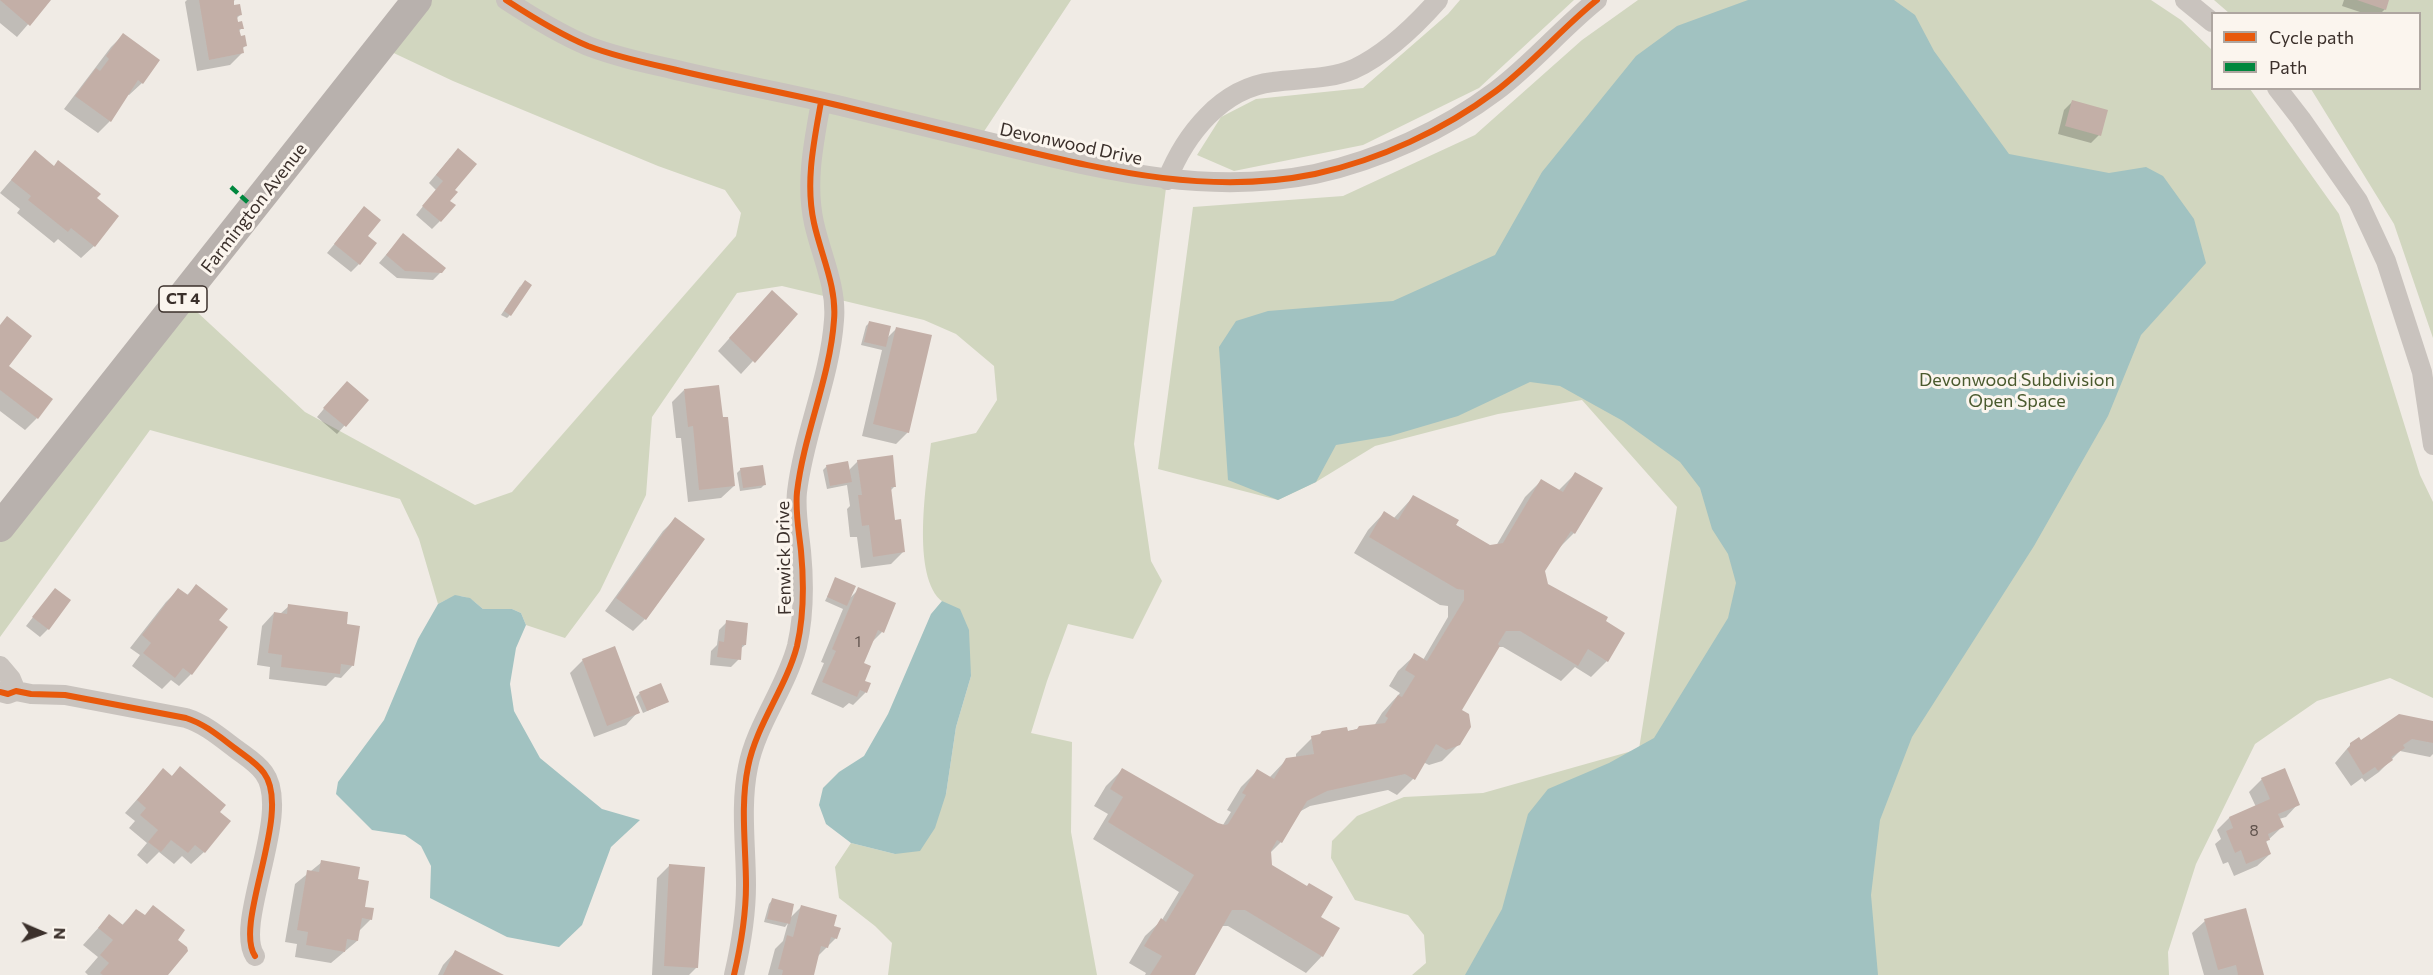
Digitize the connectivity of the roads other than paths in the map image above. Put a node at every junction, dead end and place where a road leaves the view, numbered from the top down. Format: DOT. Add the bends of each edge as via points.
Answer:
graph roads {
  1 [pos="417,0"];
  2 [pos="506,0"];
  3 [pos="1438,0"];
  4 [pos="1597,0"];
  5 [pos="2185,0"];
  6 [pos="2211,21"];
  7 [pos="2279,90"];
  8 [pos="821,102"];
  9 [pos="1167,180"];
  10 [pos="2422,372"];
  11 [pos="2433,392"];
  12 [pos="2433,445"];
  13 [pos="0,527"];
  14 [pos="0,666"];
  15 [pos="8,692"];
  16 [pos="255,956"];
  17 [pos="734,975"];
  1 -- 13 [label="main road, Farmington Avenue / CT 4"];
  2 -- 8 [label="street, Devonwood Drive" via="590,47"];
  3 -- 9 [label="street" via="1401,38 1354,69 1247,87 1229,98 1191,136"];
  4 -- 9 [label="street, Devonwood Drive" via="1498,90 1420,137 1368,159 1316,173 1249,182"];
  5 -- 6 [label="street"];
  7 -- 10 [label="street" via="2358,201 2386,261"];
  8 -- 9 [label="street, Devonwood Drive" via="1084,165"];
  8 -- 17 [label="street, Fenwick Drive" via="810,198 833,293 834,329 796,495 803,578 797,645 747,773 745,915"];
  10 -- 11 [label="street"];
  10 -- 12 [label="street"];
  14 -- 15 [label="street" via="11,679"];
  15 -- 16 [label="street" via="64,695 194,721 262,770 271,801 249,939"];
}
